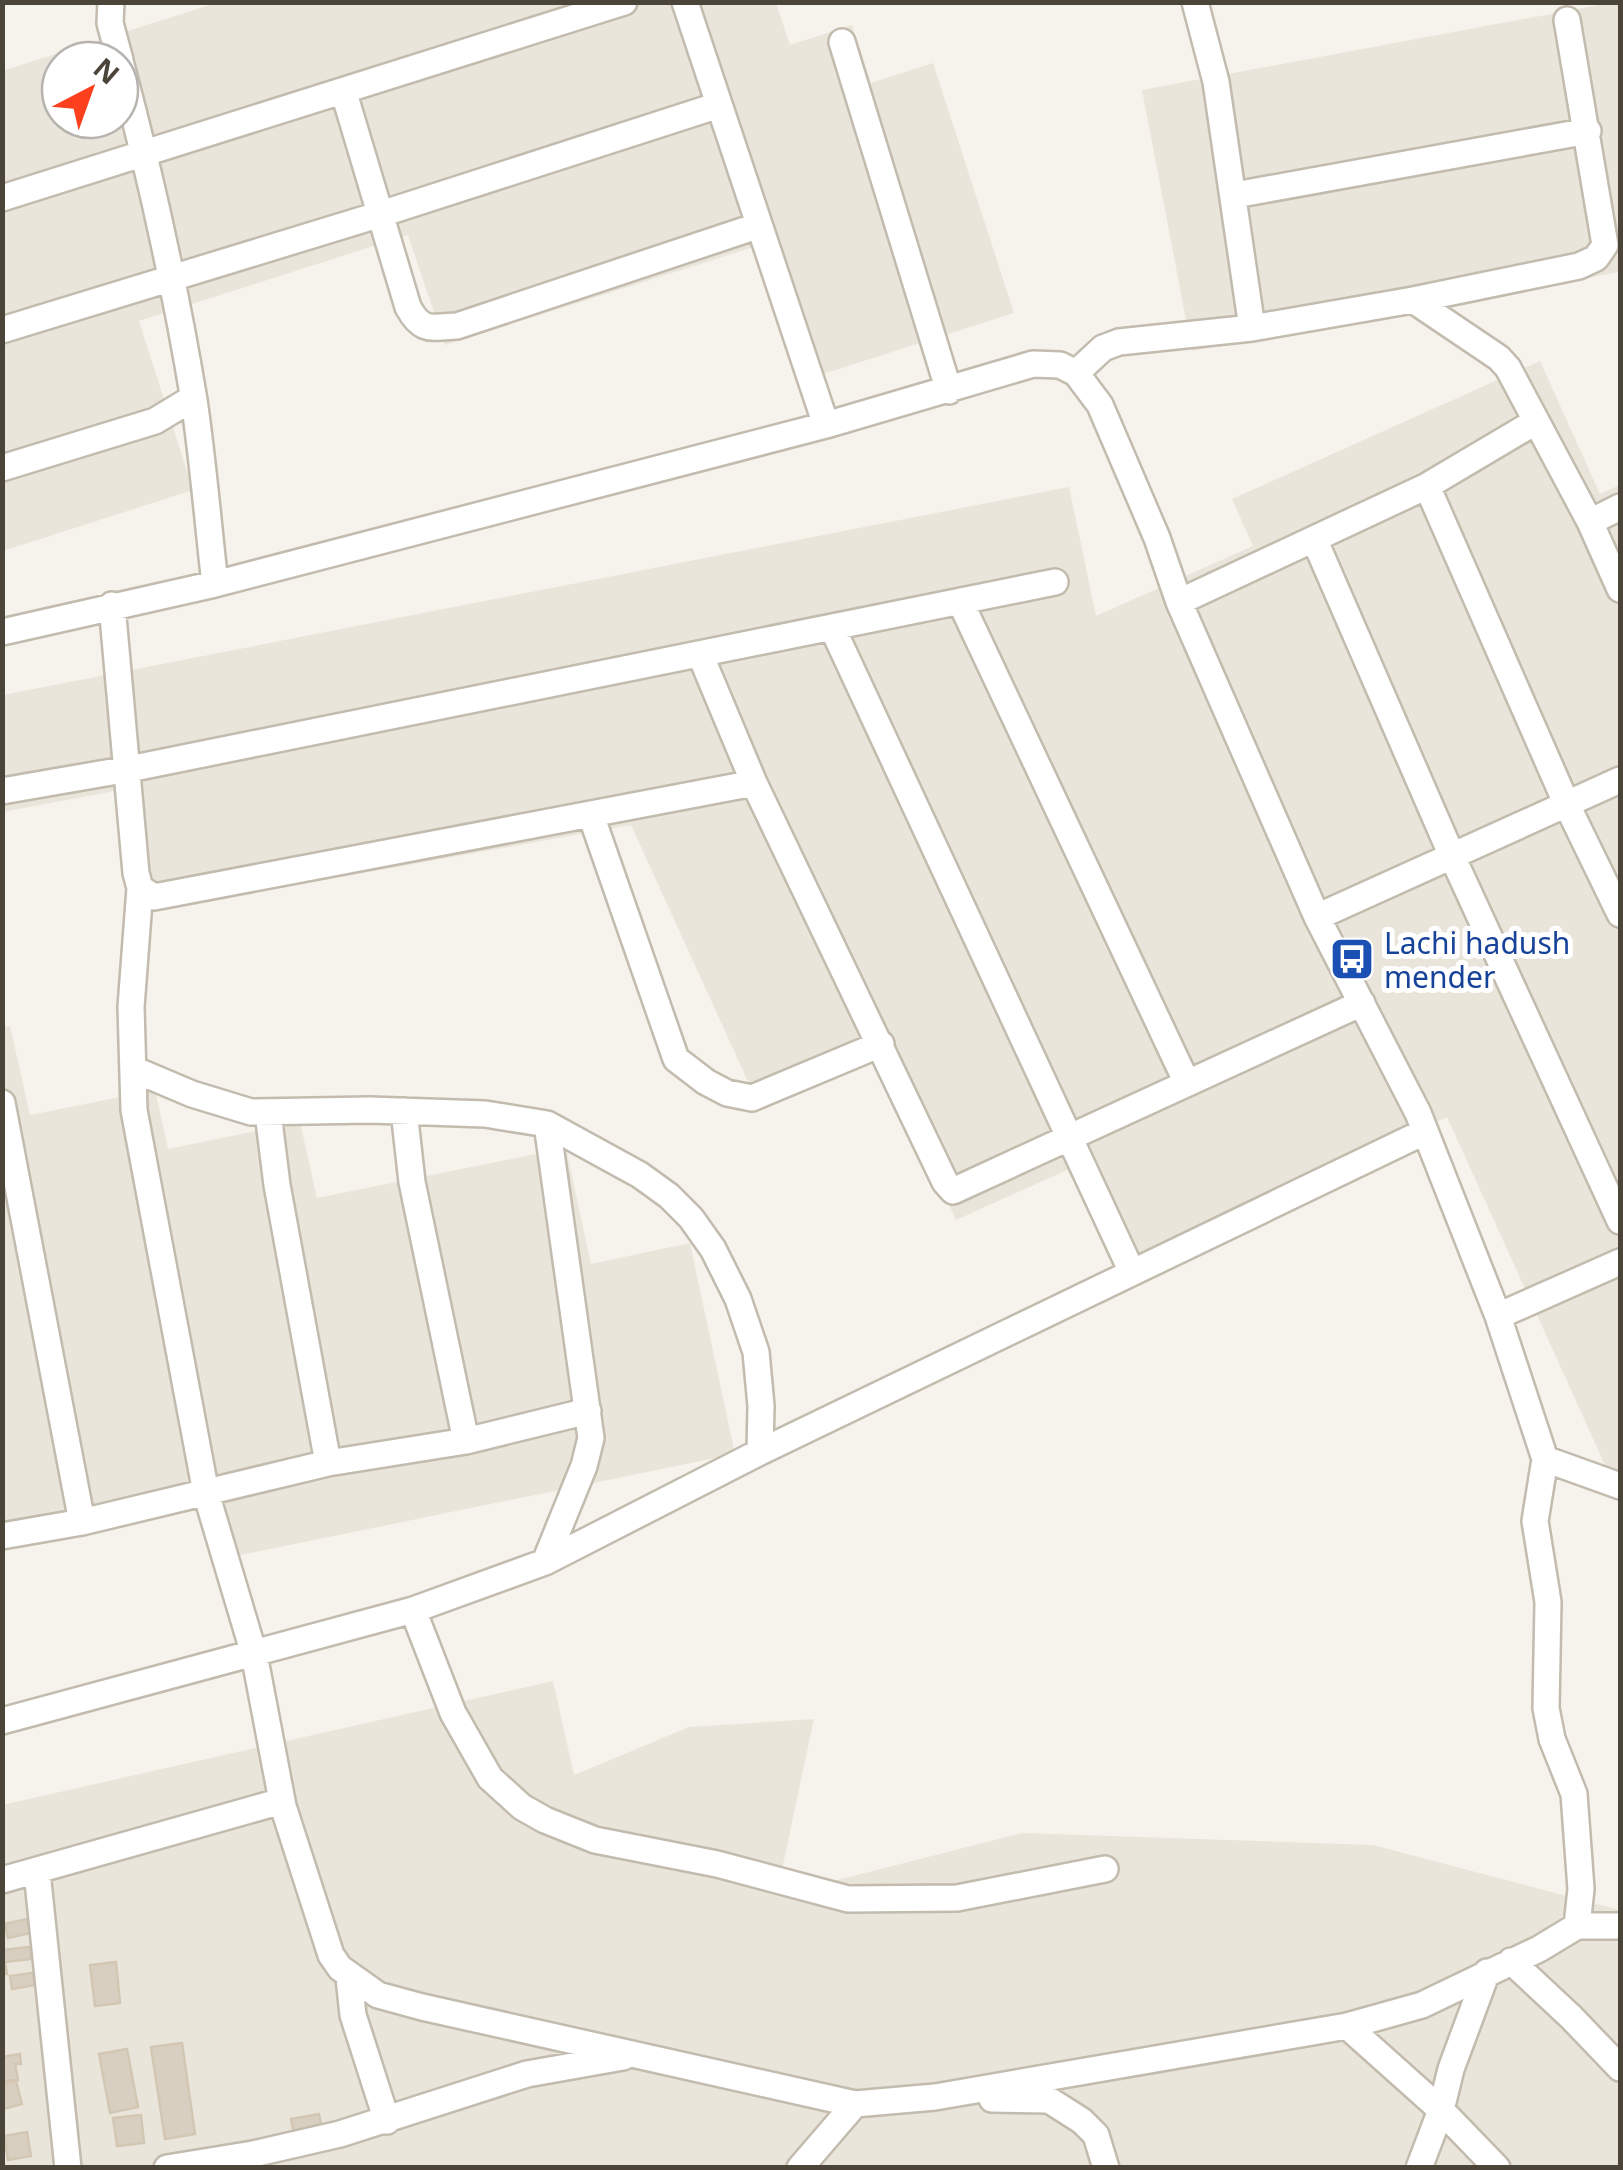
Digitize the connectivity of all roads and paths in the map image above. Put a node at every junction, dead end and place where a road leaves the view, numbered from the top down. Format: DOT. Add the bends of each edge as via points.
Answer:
graph roads {
  1 [pos="111,2"];
  2 [pos="624,2"];
  3 [pos="685,2"];
  4 [pos="1195,2"];
  5 [pos="1567,20"];
  6 [pos="114,40"];
  7 [pos="842,42"];
  8 [pos="344,93"];
  9 [pos="718,105"];
  10 [pos="1588,132"];
  11 [pos="140,135"];
  12 [pos="145,154"];
  13 [pos="1235,195"];
  14 [pos="2,198"];
  15 [pos="381,214"];
  16 [pos="757,226"];
  17 [pos="172,278"];
  18 [pos="1414,300"];
  19 [pos="1252,328"];
  20 [pos="2,330"];
  21 [pos="1076,373"];
  22 [pos="949,390"];
  23 [pos="193,398"];
  24 [pos="1535,422"];
  25 [pos="826,426"];
  26 [pos="2,468"];
  27 [pos="1427,486"];
  28 [pos="1620,507"];
  29 [pos="1590,522"];
  30 [pos="1315,540"];
  31 [pos="1054,582"];
  32 [pos="215,584"];
  33 [pos="1620,589"];
  34 [pos="960,601"];
  35 [pos="1178,602"];
  36 [pos="112,605"];
  37 [pos="832,627"];
  38 [pos="2,632"];
  39 [pos="700,654"];
  40 [pos="129,769"];
  41 [pos="1620,780"];
  42 [pos="754,783"];
  43 [pos="2,790"];
  44 [pos="1568,804"];
  45 [pos="592,815"];
  46 [pos="1452,856"];
  47 [pos="140,888"];
  48 [pos="1620,914"];
  49 [pos="1317,917"];
  50 [pos="1362,1004"];
  51 [pos="880,1044"];
  52 [pos="132,1069"];
  53 [pos="1187,1083"];
  54 [pos="2,1103"];
  55 [pos="404,1111"];
  56 [pos="268,1113"];
  57 [pos="547,1124"];
  58 [pos="1424,1132"];
  59 [pos="1072,1138"];
  60 [pos="1620,1221"];
  61 [pos="1620,1262"];
  62 [pos="1132,1270"];
  63 [pos="1498,1316"];
  64 [pos="588,1411"];
  65 [pos="466,1441"];
  66 [pos="760,1452"];
  67 [pos="1545,1459"];
  68 [pos="328,1463"];
  69 [pos="1620,1486"];
  70 [pos="206,1492"];
  71 [pos="82,1522"];
  72 [pos="2,1536"];
  73 [pos="545,1562"];
  74 [pos="413,1610"];
  75 [pos="254,1654"];
  76 [pos="2,1721"];
  77 [pos="283,1806"];
  78 [pos="1105,1869"];
  79 [pos="36,1872"];
  80 [pos="2,1880"];
  81 [pos="1577,1926"];
  82 [pos="1620,1926"];
  83 [pos="1499,1966"];
  84 [pos="349,1978"];
  85 [pos="1347,2026"];
  86 [pos="635,2054"];
  87 [pos="1620,2068"];
  88 [pos="935,2097"];
  89 [pos="855,2104"];
  90 [pos="1440,2110"];
  91 [pos="387,2121"];
  92 [pos="68,2168"];
  93 [pos="168,2168"];
  94 [pos="800,2168"];
  95 [pos="1106,2168"];
  96 [pos="1419,2168"];
  97 [pos="1496,2168"];
  1 -- 6 [label="street"];
  2 -- 8 [label="street"];
  3 -- 9 [label="street"];
  4 -- 13 [label="street"];
  5 -- 10 [label="street"];
  7 -- 22 [label="street"];
  8 -- 12 [label="street"];
  8 -- 15 [label="street"];
  9 -- 15 [label="street"];
  9 -- 16 [label="street"];
  10 -- 13 [label="street"];
  10 -- 18 [label="street" via="1605,245 1596,258"];
  11 -- 12 [label="street"];
  12 -- 14 [label="street"];
  12 -- 17 [label="street"];
  13 -- 19 [label="street"];
  15 -- 16 [label="street" via="408,307 424,327 457,326"];
  15 -- 17 [label="street"];
  16 -- 25 [label="street"];
  17 -- 20 [label="street"];
  17 -- 23 [label="street"];
  18 -- 19 [label="street"];
  18 -- 24 [label="street" via="1499,358"];
  19 -- 21 [label="street" via="1119,342"];
  21 -- 22 [label="street" via="1060,364 1034,364"];
  21 -- 35 [label="street" via="1100,405"];
  22 -- 25 [label="street"];
  23 -- 26 [label="street" via="156,422"];
  23 -- 32 [label="street"];
  24 -- 27 [label="street"];
  24 -- 29 [label="street"];
  25 -- 32 [label="street"];
  27 -- 30 [label="street"];
  27 -- 44 [label="street"];
  28 -- 29 [label="street"];
  29 -- 33 [label="street"];
  30 -- 35 [label="street"];
  30 -- 46 [label="street"];
  31 -- 34 [label="street"];
  32 -- 36 [label="street"];
  34 -- 37 [label="street"];
  34 -- 53 [label="street"];
  35 -- 49 [label="street"];
  36 -- 38 [label="street"];
  36 -- 40 [label="street"];
  37 -- 39 [label="street"];
  37 -- 59 [label="street"];
  39 -- 40 [label="street"];
  39 -- 42 [label="street"];
  40 -- 43 [label="street"];
  40 -- 47 [label="street"];
  41 -- 44 [label="street"];
  42 -- 45 [label="street"];
  42 -- 51 [label="street"];
  44 -- 46 [label="street"];
  44 -- 48 [label="street"];
  45 -- 47 [label="street" via="154,897"];
  45 -- 51 [label="street" via="676,1059 727,1093 752,1098"];
  46 -- 49 [label="street"];
  46 -- 60 [label="street"];
  47 -- 52 [label="street"];
  49 -- 50 [label="street"];
  50 -- 53 [label="street"];
  50 -- 58 [label="street"];
  51 -- 59 [label="street" via="953,1191"];
  52 -- 56 [label="street"];
  52 -- 70 [label="street" via="134,1110"];
  53 -- 59 [label="street"];
  54 -- 71 [label="street"];
  55 -- 56 [label="street"];
  55 -- 57 [label="street"];
  55 -- 65 [label="street" via="412,1182"];
  56 -- 68 [label="street"];
  57 -- 64 [label="street"];
  57 -- 66 [label="street" via="669,1196 713,1248 756,1352"];
  58 -- 62 [label="street"];
  58 -- 63 [label="street"];
  59 -- 62 [label="street"];
  61 -- 63 [label="street"];
  62 -- 66 [label="street"];
  63 -- 67 [label="street"];
  64 -- 65 [label="street"];
  64 -- 73 [label="street" via="584,1466"];
  65 -- 68 [label="street"];
  66 -- 73 [label="street"];
  67 -- 69 [label="street"];
  67 -- 81 [label="street" via="1535,1521 1548,1602 1546,1708 1574,1794"];
  68 -- 70 [label="street"];
  70 -- 71 [label="street"];
  70 -- 75 [label="street"];
  71 -- 72 [label="street"];
  73 -- 74 [label="street"];
  74 -- 75 [label="street"];
  74 -- 78 [label="street" via="453,1713 490,1778 522,1807 594,1840 848,1899 957,1898"];
  75 -- 76 [label="street"];
  75 -- 77 [label="street"];
  77 -- 79 [label="street"];
  77 -- 84 [label="street" via="331,1955"];
  79 -- 80 [label="street"];
  79 -- 92 [label="street"];
  81 -- 82 [label="street"];
  81 -- 83 [label="street"];
  83 -- 85 [label="street" via="1422,2005"];
  83 -- 87 [label="street" via="1583,2028"];
  83 -- 90 [label="street" via="1451,2069"];
  84 -- 86 [label="street" via="378,1996"];
  84 -- 91 [label="street" via="353,2015"];
  85 -- 88 [label="street"];
  85 -- 90 [label="street"];
  86 -- 89 [label="street"];
  86 -- 91 [label="street" via="527,2074"];
  88 -- 89 [label="street"];
  88 -- 95 [label="street" via="1049,2100 1096,2135"];
  89 -- 94 [label="street"];
  90 -- 96 [label="street"];
  90 -- 97 [label="street"];
  91 -- 93 [label="street"];
}
